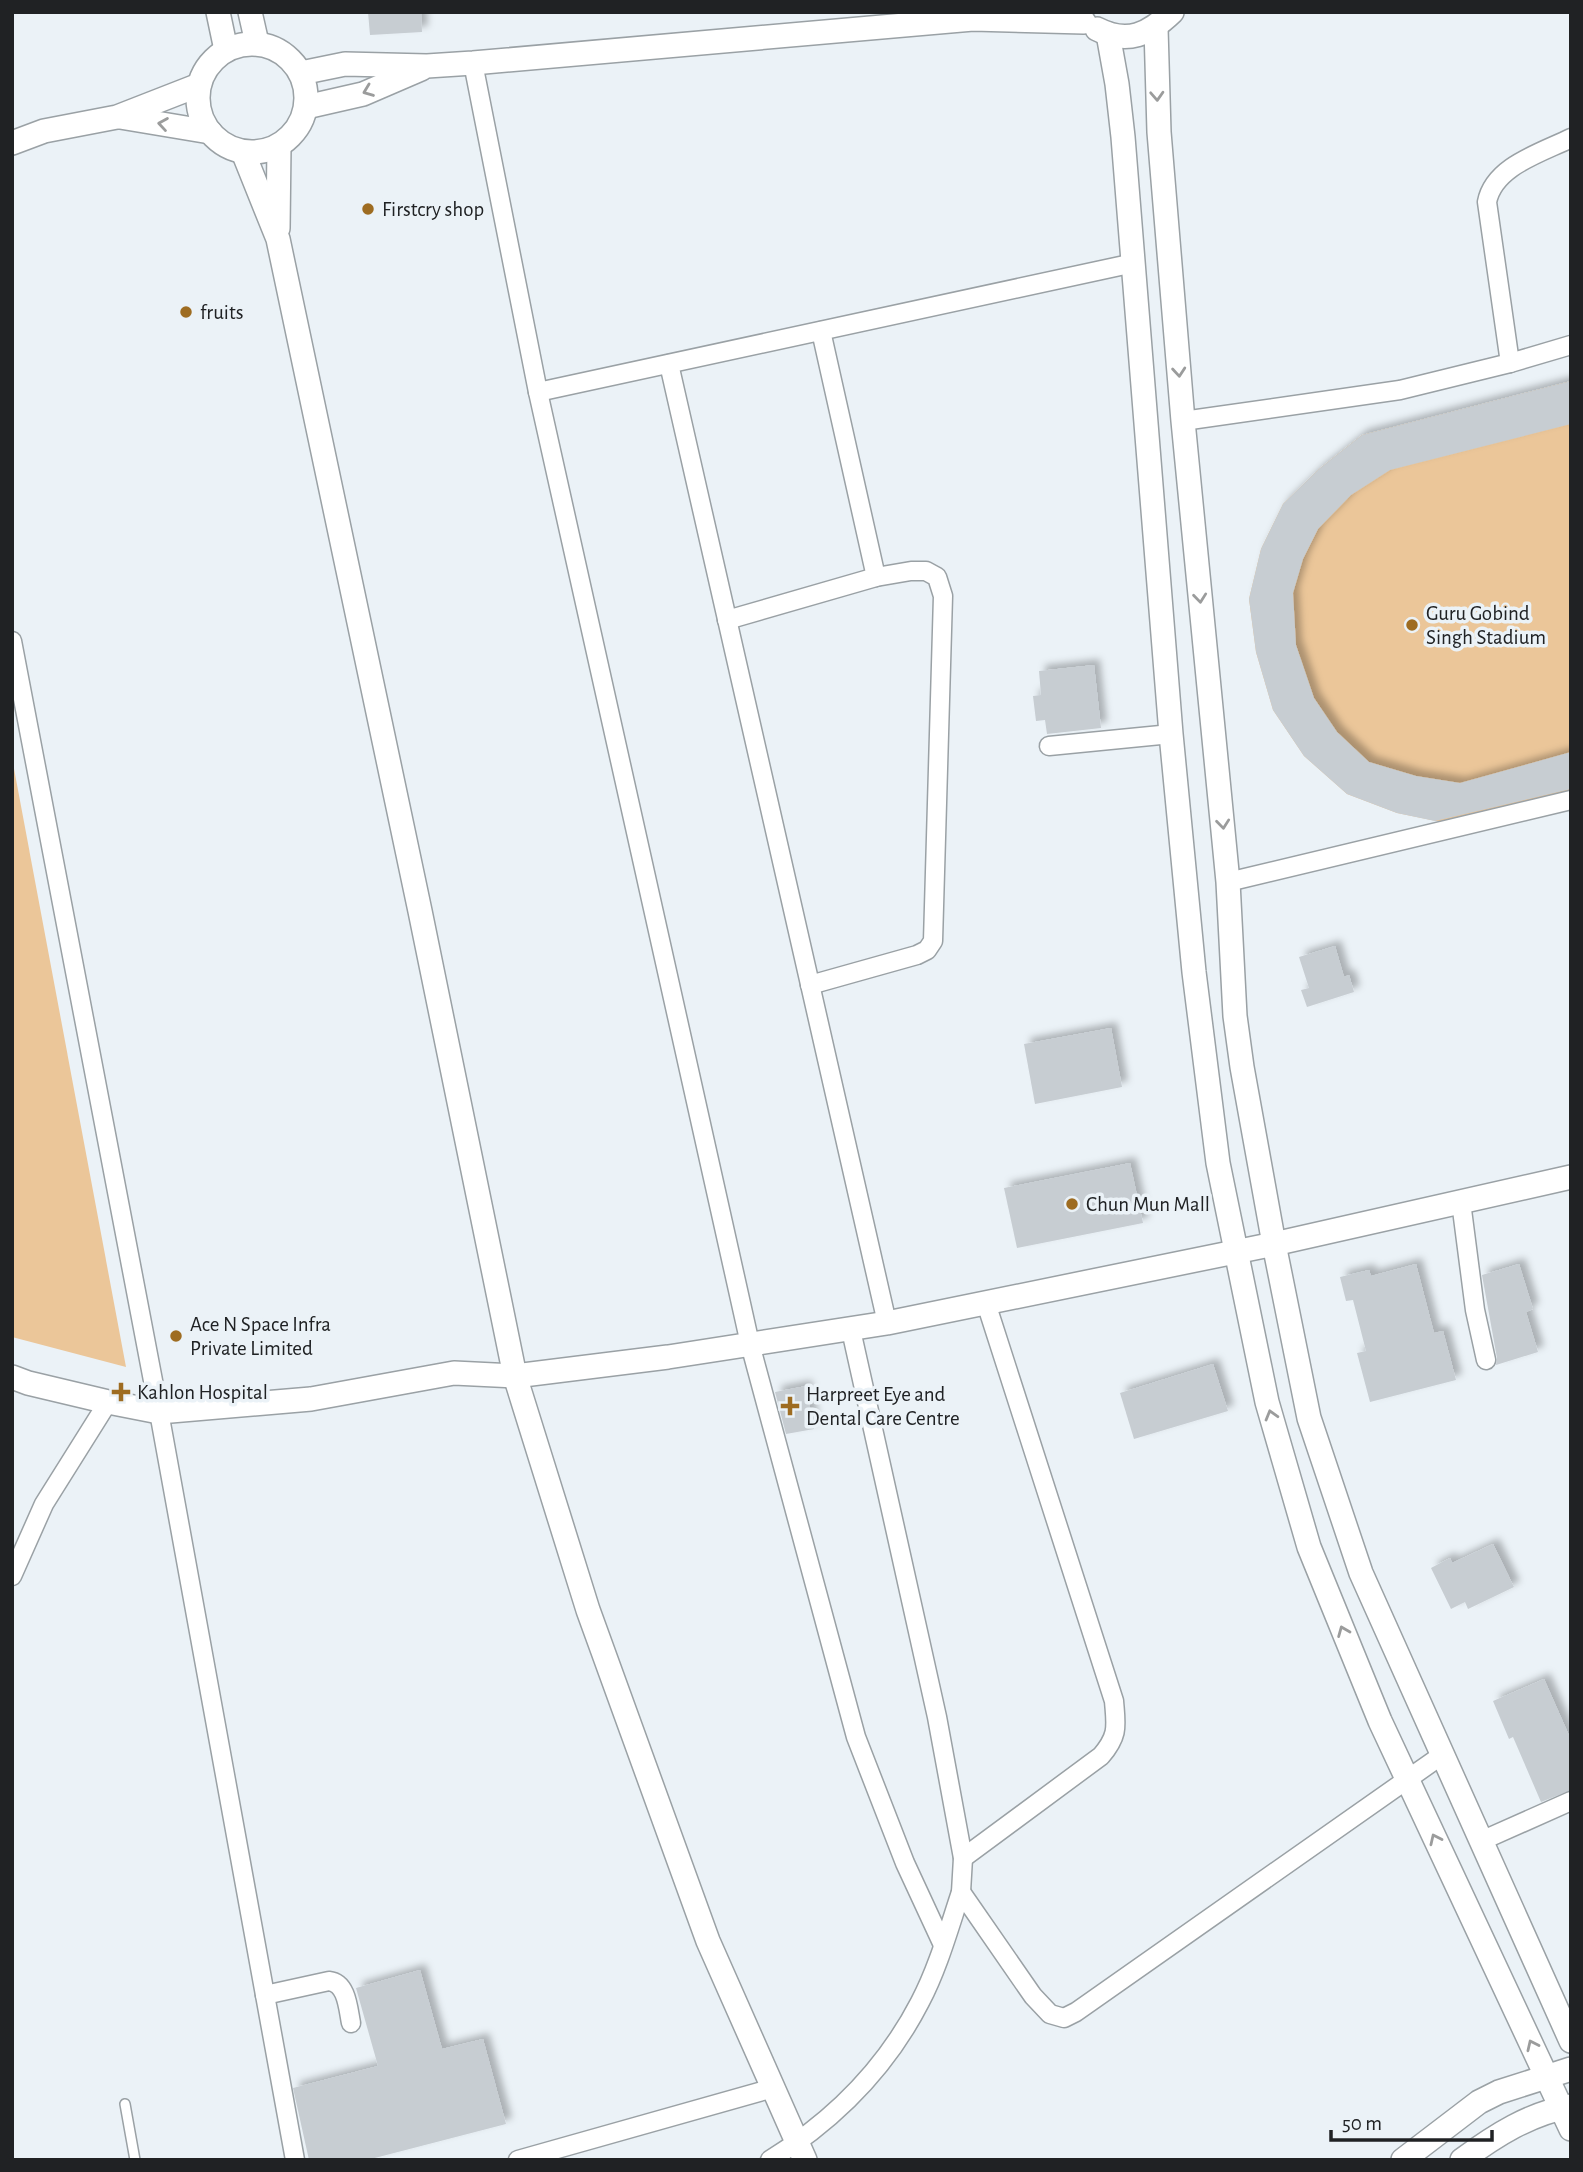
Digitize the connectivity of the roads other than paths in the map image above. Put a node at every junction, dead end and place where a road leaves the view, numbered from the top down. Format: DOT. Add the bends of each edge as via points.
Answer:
graph roads {
  1 [pos="218,12"];
  2 [pos="250,12"];
  3 [pos="980,16"];
  4 [pos="1080,17"];
  5 [pos="1164,20"];
  6 [pos="1108,34"];
  7 [pos="257,43"];
  8 [pos="226,50"];
  9 [pos="472,63"];
  10 [pos="427,66"];
  11 [pos="301,73"];
  12 [pos="199,85"];
  13 [pos="306,107"];
  14 [pos="117,117"];
  15 [pos="210,132"];
  16 [pos="1571,138"];
  17 [pos="12,143"];
  18 [pos="279,146"];
  19 [pos="243,152"];
  20 [pos="278,239"];
  21 [pos="1134,262"];
  22 [pos="821,331"];
  23 [pos="1175,332"];
  24 [pos="1140,339"];
  25 [pos="1571,345"];
  26 [pos="1510,363"];
  27 [pos="669,364"];
  28 [pos="538,392"];
  29 [pos="1183,421"];
  30 [pos="876,577"];
  31 [pos="727,620"];
  32 [pos="12,641"];
  33 [pos="1171,734"];
  34 [pos="1049,746"];
  35 [pos="1571,800"];
  36 [pos="1228,882"];
  37 [pos="810,985"];
  38 [pos="1571,1177"];
  39 [pos="1461,1202"];
  40 [pos="1274,1244"];
  41 [pos="1237,1252"];
  42 [pos="986,1303"];
  43 [pos="887,1323"];
  44 [pos="851,1330"];
  45 [pos="750,1344"];
  46 [pos="1486,1360"];
  47 [pos="515,1376"];
  48 [pos="12,1377"];
  49 [pos="108,1402"];
  50 [pos="159,1412"];
  51 [pos="12,1576"];
  52 [pos="1442,1755"];
  53 [pos="1408,1780"];
  54 [pos="1571,1801"];
  55 [pos="1481,1840"];
  56 [pos="963,1858"];
  57 [pos="961,1892"];
  58 [pos="943,1945"];
  59 [pos="265,1995"];
  60 [pos="351,2023"];
  61 [pos="1571,2041"];
  62 [pos="1571,2069"];
  63 [pos="1546,2076"];
  64 [pos="773,2088"];
  65 [pos="125,2104"];
  66 [pos="1567,2114"];
  67 [pos="802,2151"];
  68 [pos="135,2160"];
  69 [pos="295,2160"];
  70 [pos="518,2160"];
  71 [pos="770,2160"];
  72 [pos="1403,2160"];
  73 [pos="1462,2160"];
  1 -- 8 [label="street"];
  2 -- 7 [label="street"];
  3 -- 4 [label="street"];
  3 -- 9 [label="street"];
  4 -- 6 [label="street"];
  5 -- 6 [label="street" via="1132,36"];
  5 -- 23 [label="street, one-way" via="1159,132"];
  6 -- 21 [label="street"];
  7 -- 8 [label="street"];
  7 -- 11 [label="street" via="290,58"];
  8 -- 12 [label="street" via="204,71"];
  9 -- 10 [label="street"];
  9 -- 28 [label="street"];
  10 -- 11 [label="street" via="345,64"];
  10 -- 13 [label="street, one-way" via="363,94"];
  11 -- 13 [label="street"];
  12 -- 14 [label="street"];
  12 -- 15 [label="street" via="202,119"];
  13 -- 18 [label="street" via="297,129"];
  15 -- 14 [label="street, one-way"];
  14 -- 17 [label="street" via="44,131"];
  15 -- 19 [label="street" via="227,147"];
  16 -- 26 [label="street" via="1503,173 1490,188 1487,202"];
  18 -- 19 [label="street"];
  18 -- 20 [label="street"];
  19 -- 20 [label="street"];
  20 -- 47 [label="street"];
  21 -- 22 [label="street"];
  21 -- 24 [label="street"];
  22 -- 27 [label="street"];
  22 -- 30 [label="street"];
  23 -- 24 [label="street"];
  23 -- 29 [label="street, one-way"];
  24 -- 33 [label="street"];
  25 -- 26 [label="street"];
  26 -- 29 [label="street" via="1400,390"];
  27 -- 28 [label="street"];
  27 -- 31 [label="street"];
  28 -- 45 [label="street"];
  29 -- 36 [label="street, one-way"];
  30 -- 31 [label="street"];
  30 -- 37 [label="street" via="926,570 937,577 943,596 933,941 917,954"];
  31 -- 37 [label="street"];
  32 -- 50 [label="street"];
  33 -- 34 [label="street"];
  33 -- 41 [label="street" via="1218,1163"];
  35 -- 36 [label="street"];
  36 -- 40 [label="street" via="1235,1016"];
  37 -- 43 [label="street"];
  38 -- 39 [label="street"];
  39 -- 40 [label="street"];
  39 -- 46 [label="street"];
  40 -- 41 [label="street"];
  40 -- 52 [label="street" via="1309,1418 1361,1573"];
  41 -- 42 [label="street"];
  53 -- 41 [label="street, one-way" via="1309,1547 1267,1402"];
  42 -- 43 [label="street"];
  42 -- 56 [label="street" via="1114,1701 1117,1730 1101,1756"];
  43 -- 44 [label="street"];
  44 -- 45 [label="street"];
  44 -- 56 [label="street" via="937,1717"];
  45 -- 47 [label="street"];
  45 -- 58 [label="street" via="856,1737"];
  47 -- 50 [label="street" via="454,1373 312,1399"];
  47 -- 64 [label="street" via="588,1610 708,1941"];
  48 -- 49 [label="street"];
  49 -- 50 [label="street"];
  49 -- 51 [label="street" via="44,1504"];
  50 -- 59 [label="street"];
  52 -- 53 [label="street"];
  52 -- 55 [label="street"];
  53 -- 57 [label="street" via="1064,2018 1050,2014 1033,1996"];
  63 -- 53 [label="street, one-way"];
  54 -- 55 [label="street"];
  55 -- 61 [label="street"];
  56 -- 57 [label="street"];
  57 -- 58 [label="street"];
  58 -- 67 [label="street" via="921,2001 893,2049"];
  59 -- 60 [label="street" via="336,1981"];
  59 -- 69 [label="street"];
  62 -- 63 [label="street"];
  63 -- 66 [label="street"];
  63 -- 72 [label="street" via="1479,2102"];
  64 -- 67 [label="street"];
  64 -- 70 [label="street"];
  65 -- 68 [label="lane"];
  66 -- 73 [label="street" via="1522,2121"];
  67 -- 71 [label="street"];
}
